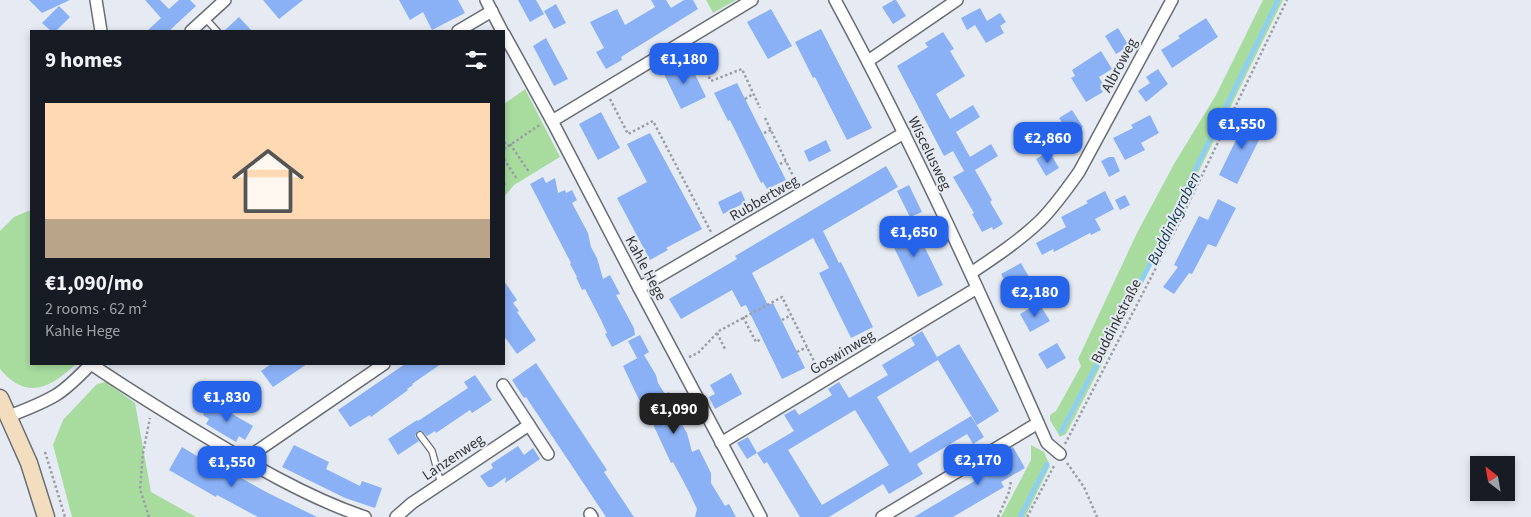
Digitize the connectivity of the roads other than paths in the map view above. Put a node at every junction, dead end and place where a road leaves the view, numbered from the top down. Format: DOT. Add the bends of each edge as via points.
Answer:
graph roads {
  1 [pos="96,0"];
  2 [pos="225,0"];
  3 [pos="486,0"];
  4 [pos="752,0"];
  5 [pos="836,0"];
  6 [pos="957,0"];
  7 [pos="1172,0"];
  8 [pos="492,11"];
  9 [pos="205,18"];
  10 [pos="102,30"];
  11 [pos="192,30"];
  12 [pos="216,30"];
  13 [pos="460,30"];
  14 [pos="502,30"];
  15 [pos="505,36"];
  16 [pos="868,61"];
  17 [pos="552,120"];
  18 [pos="904,133"];
  19 [pos="971,273"];
  20 [pos="639,288"];
  21 [pos="978,288"];
  22 [pos="90,365"];
  23 [pos="93,365"];
  24 [pos="383,365"];
  25 [pos="503,385"];
  26 [pos="0,398"];
  27 [pos="9,416"];
  28 [pos="1038,423"];
  29 [pos="529,425"];
  30 [pos="420,435"];
  31 [pos="721,443"];
  32 [pos="548,454"];
  33 [pos="1060,454"];
  34 [pos="244,460"];
  35 [pos="441,484"];
  36 [pos="46,517"];
  37 [pos="365,517"];
  38 [pos="396,517"];
  39 [pos="761,517"];
  40 [pos="882,517"];
  1 -- 10 [label="street"];
  2 -- 9 [label="street"];
  3 -- 8 [label="street, Kahle Hege"];
  4 -- 17 [label="street"];
  5 -- 16 [label="street, Wiscelusweg"];
  6 -- 16 [label="street"];
  7 -- 19 [label="street, Albroweg" via="1067,190 1025,234"];
  8 -- 13 [label="street"];
  8 -- 14 [label="street, Kahle Hege"];
  9 -- 11 [label="street"];
  9 -- 12 [label="lane"];
  15 -- 17 [label="street, Kahle Hege"];
  16 -- 18 [label="street, Wiscelusweg"];
  17 -- 20 [label="street, Kahle Hege"];
  18 -- 19 [label="street, Wiscelusweg"];
  18 -- 20 [label="street, Rubbertweg"];
  19 -- 21 [label="street, Wiscelusweg"];
  20 -- 31 [label="street, Kahle Hege"];
  21 -- 28 [label="street, Wiscelusweg"];
  21 -- 31 [label="street, Goswinweg"];
  22 -- 27 [label="street" via="56,395"];
  23 -- 34 [label="street"];
  24 -- 34 [label="street"];
  25 -- 29 [label="street"];
  26 -- 27 [label="main road"];
  27 -- 36 [label="main road" via="29,462"];
  28 -- 33 [label="street, Wiscelusweg" via="1047,444"];
  28 -- 40 [label="street"];
  29 -- 32 [label="street"];
  29 -- 35 [label="street, Lanzenweg"];
  30 -- 35 [label="lane" via="432,451"];
  31 -- 39 [label="street, Kahle Hege"];
  34 -- 37 [label="street" via="338,508"];
  35 -- 38 [label="street, Lanzenweg"];
}
